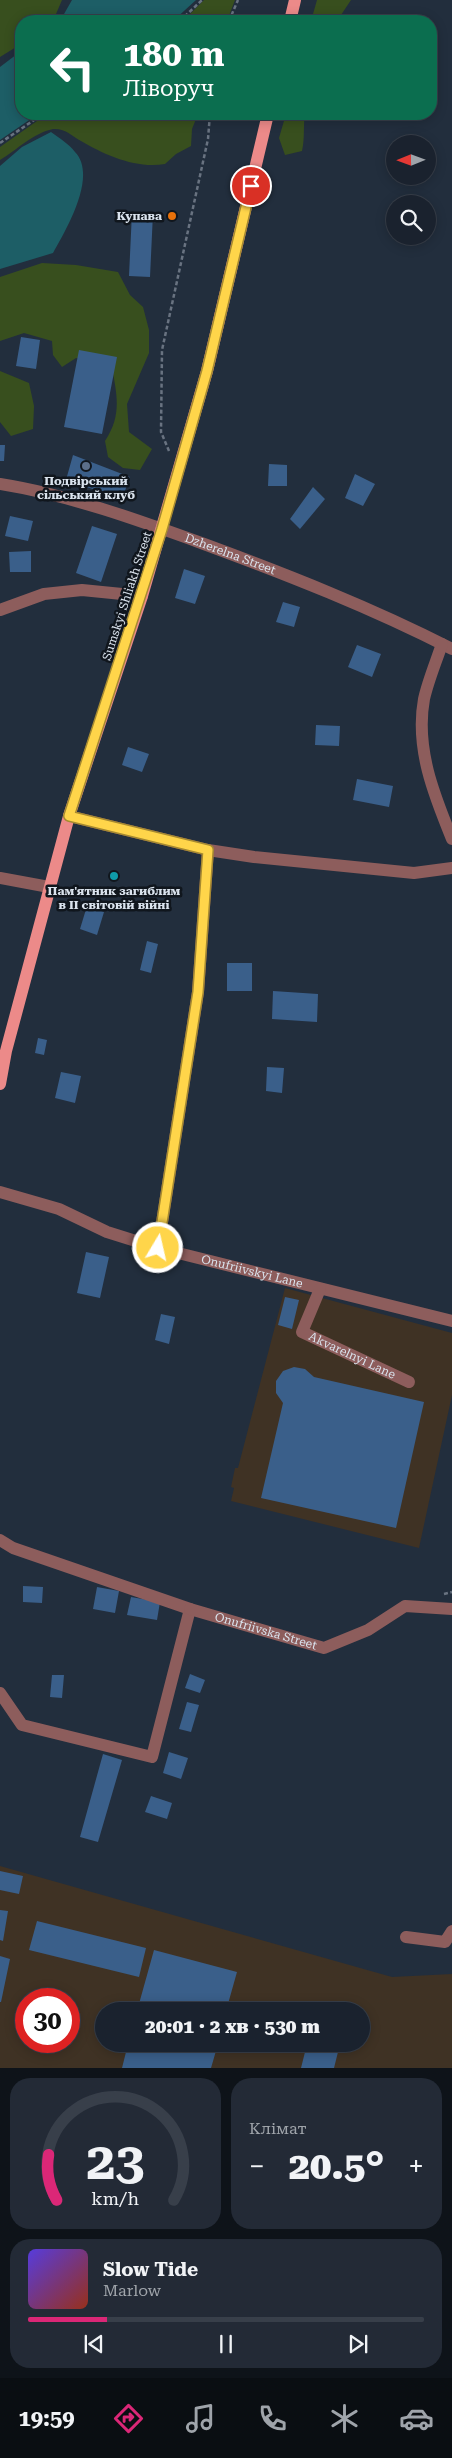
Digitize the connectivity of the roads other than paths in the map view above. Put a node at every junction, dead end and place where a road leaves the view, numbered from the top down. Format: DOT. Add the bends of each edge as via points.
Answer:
graph roads {
  1 [pos="295,0"];
  2 [pos="291,15"];
  3 [pos="267,120"];
  4 [pos="0,484"];
  5 [pos="162,529"];
  6 [pos="142,596"];
  7 [pos="0,610"];
  8 [pos="447,646"];
  9 [pos="69,816"];
  10 [pos="452,839"];
  11 [pos="208,850"];
  12 [pos="452,868"];
  13 [pos="0,878"];
  14 [pos="50,887"];
  15 [pos="0,1084"];
  16 [pos="0,1192"];
  17 [pos="158,1248"];
  18 [pos="318,1293"];
  19 [pos="452,1321"];
  20 [pos="409,1382"];
  21 [pos="0,1540"];
  22 [pos="190,1608"];
  23 [pos="452,1609"];
  24 [pos="0,1693"];
  25 [pos="452,1931"];
  26 [pos="406,1937"];
  1 -- 2 [label="main road"];
  3 -- 5 [label="main road, Sumskyi Shliakh Street" via="207,371"];
  4 -- 5 [label="street, Dzherelna Street" via="98,508"];
  5 -- 6 [label="main road, Sumskyi Shliakh Street"];
  5 -- 8 [label="street, Dzherelna Street" via="303,581"];
  6 -- 7 [label="street" via="82,590 44,594"];
  6 -- 9 [label="main road, Sumskyi Shliakh Street"];
  8 -- 10 [label="street" via="424,700 422,735 427,770"];
  9 -- 11 [label="street"];
  9 -- 14 [label="main road, Sumskyi Shliakh Street"];
  11 -- 12 [label="street" via="405,873"];
  11 -- 17 [label="street" via="198,992"];
  13 -- 14 [label="street"];
  14 -- 15 [label="main road, Sumskyi Shliakh Street"];
  16 -- 17 [label="street, Onufriivskyi Lane" via="59,1209 107,1232"];
  17 -- 18 [label="street, Onufriivskyi Lane"];
  18 -- 19 [label="street, Onufriivskyi Lane"];
  18 -- 20 [label="street, Akvarelnyi Lane" via="302,1332"];
  21 -- 22 [label="street, Onufriivska Street" via="13,1548"];
  22 -- 23 [label="street, Onufriivska Street" via="324,1648 368,1630 406,1606"];
  22 -- 24 [label="street" via="152,1757 22,1725"];
  25 -- 26 [label="street" via="446,1942"];
}
